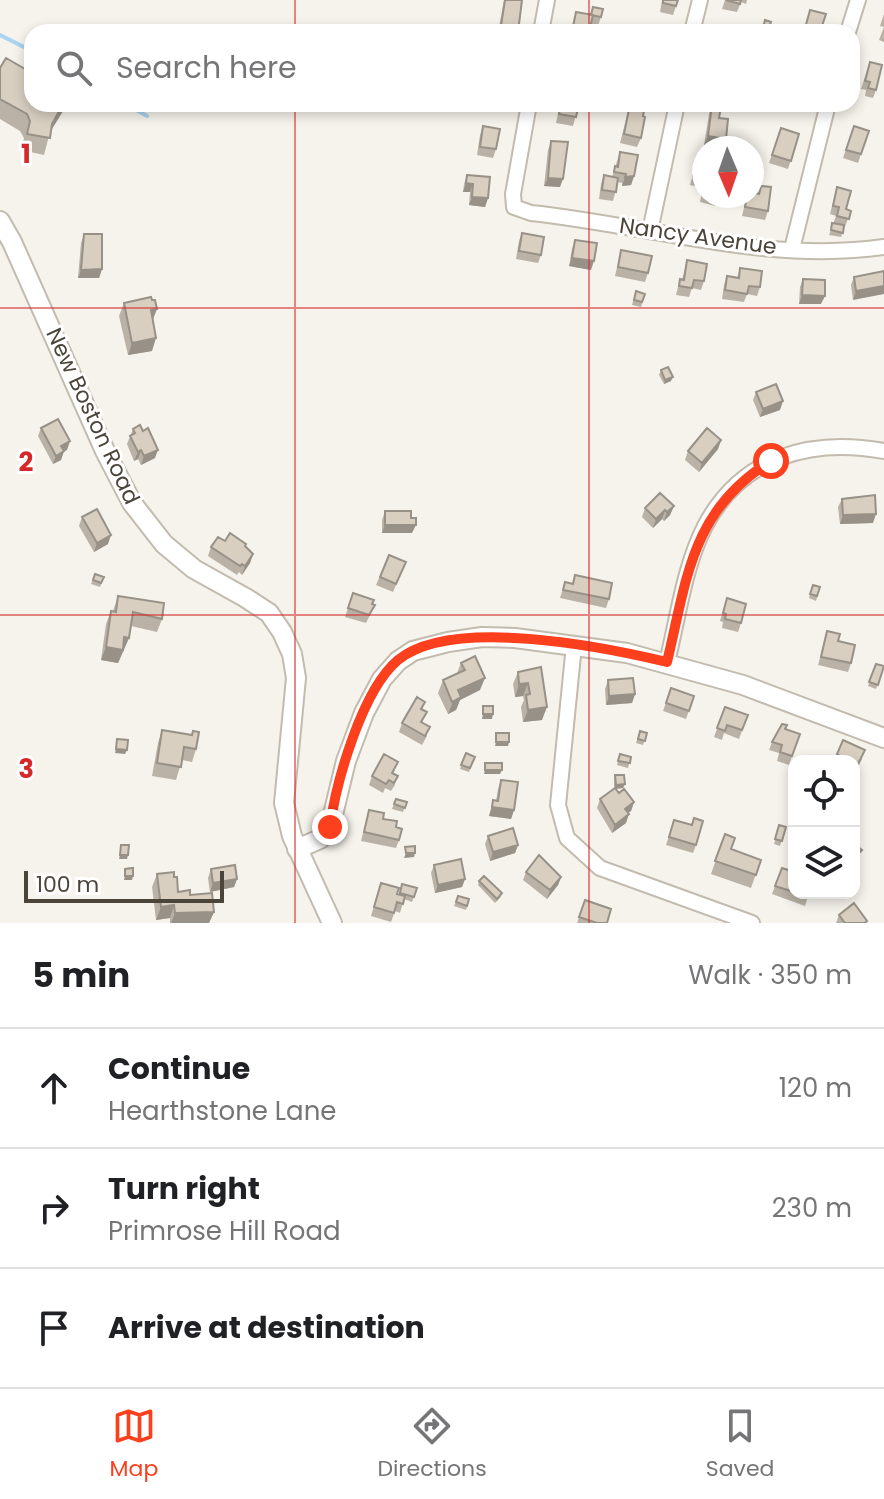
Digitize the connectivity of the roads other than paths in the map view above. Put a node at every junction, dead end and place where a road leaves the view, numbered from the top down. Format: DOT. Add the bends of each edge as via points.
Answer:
graph roads {
  1 [pos="547,0"];
  2 [pos="700,0"];
  3 [pos="858,0"];
  4 [pos="542,24"];
  5 [pos="694,24"];
  6 [pos="850,24"];
  7 [pos="528,112"];
  8 [pos="675,112"];
  9 [pos="826,112"];
  10 [pos="0,221"];
  11 [pos="650,231"];
  12 [pos="884,247"];
  13 [pos="792,249"];
  14 [pos="884,451"];
  15 [pos="574,645"];
  16 [pos="667,662"];
  17 [pos="884,738"];
  18 [pos="297,849"];
  19 [pos="332,923"];
  20 [pos="752,923"];
  1 -- 4 [label="street"];
  2 -- 5 [label="street"];
  3 -- 6 [label="street"];
  7 -- 11 [label="street, Nancy Avenue" via="514,207"];
  8 -- 11 [label="street"];
  9 -- 13 [label="street"];
  10 -- 18 [label="street, New Boston Road" via="132,503 164,544 269,613 282,632 296,678 284,803"];
  11 -- 13 [label="street, Nancy Avenue"];
  12 -- 13 [label="street, Nancy Avenue" via="847,252"];
  14 -- 16 [label="street" via="839,445 793,452 761,467 733,489 711,517 696,549"];
  15 -- 16 [label="street"];
  15 -- 18 [label="street" via="482,637 428,646 398,661 364,713 330,827 320,839"];
  15 -- 20 [label="street" via="558,805 567,838 600,868"];
  16 -- 17 [label="street"];
  18 -- 19 [label="street, New Boston Road"];
}
